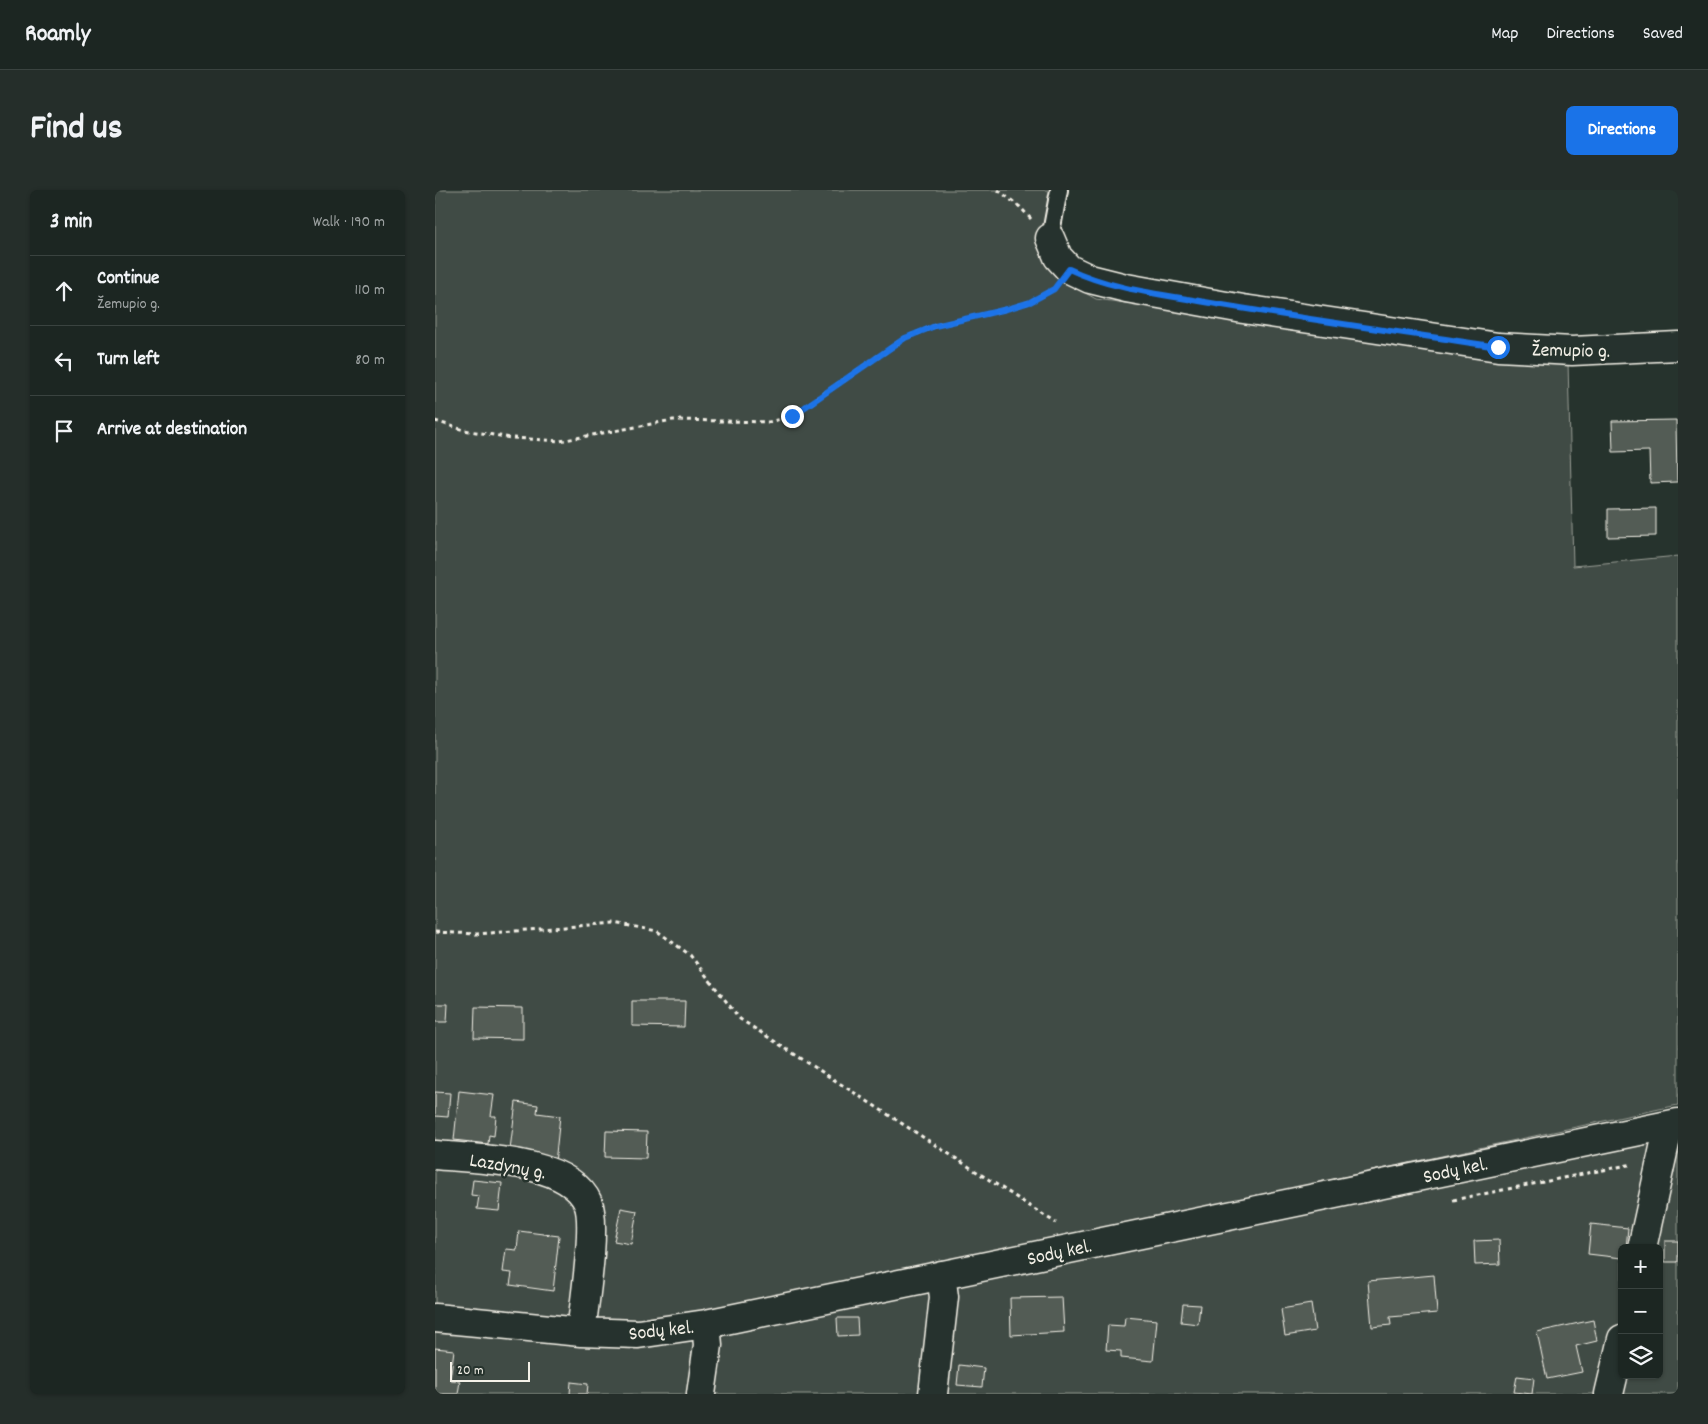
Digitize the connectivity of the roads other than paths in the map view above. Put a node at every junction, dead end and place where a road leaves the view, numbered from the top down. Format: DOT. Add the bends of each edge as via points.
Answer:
graph roads {
  1 [pos="1059,190"];
  2 [pos="1050,238"];
  3 [pos="1678,346"];
  4 [pos="1673,1124"];
  5 [pos="435,1154"];
  6 [pos="1643,1244"];
  7 [pos="941,1276"];
  8 [pos="435,1318"];
  9 [pos="706,1324"];
  10 [pos="581,1332"];
  11 [pos="1618,1356"];
  12 [pos="701,1394"];
  13 [pos="933,1394"];
  14 [pos="1609,1394"];
  1 -- 2 [label="lane"];
  2 -- 3 [label="street, Žemupio g." via="1058,257 1069,269 1090,279 1243,309 1498,347 1572,351"];
  4 -- 6 [label="street"];
  4 -- 7 [label="street, Sodų kel."];
  5 -- 10 [label="street, Lazdynų g." via="527,1165 558,1174 577,1186 589,1204 591,1229"];
  7 -- 9 [label="street, Sodų kel."];
  7 -- 13 [label="street" via="944,1297"];
  8 -- 10 [label="street, Sodų kel."];
  9 -- 10 [label="street, Sodų kel." via="638,1334"];
  9 -- 12 [label="street" via="708,1345"];
  11 -- 14 [label="street"];
}
